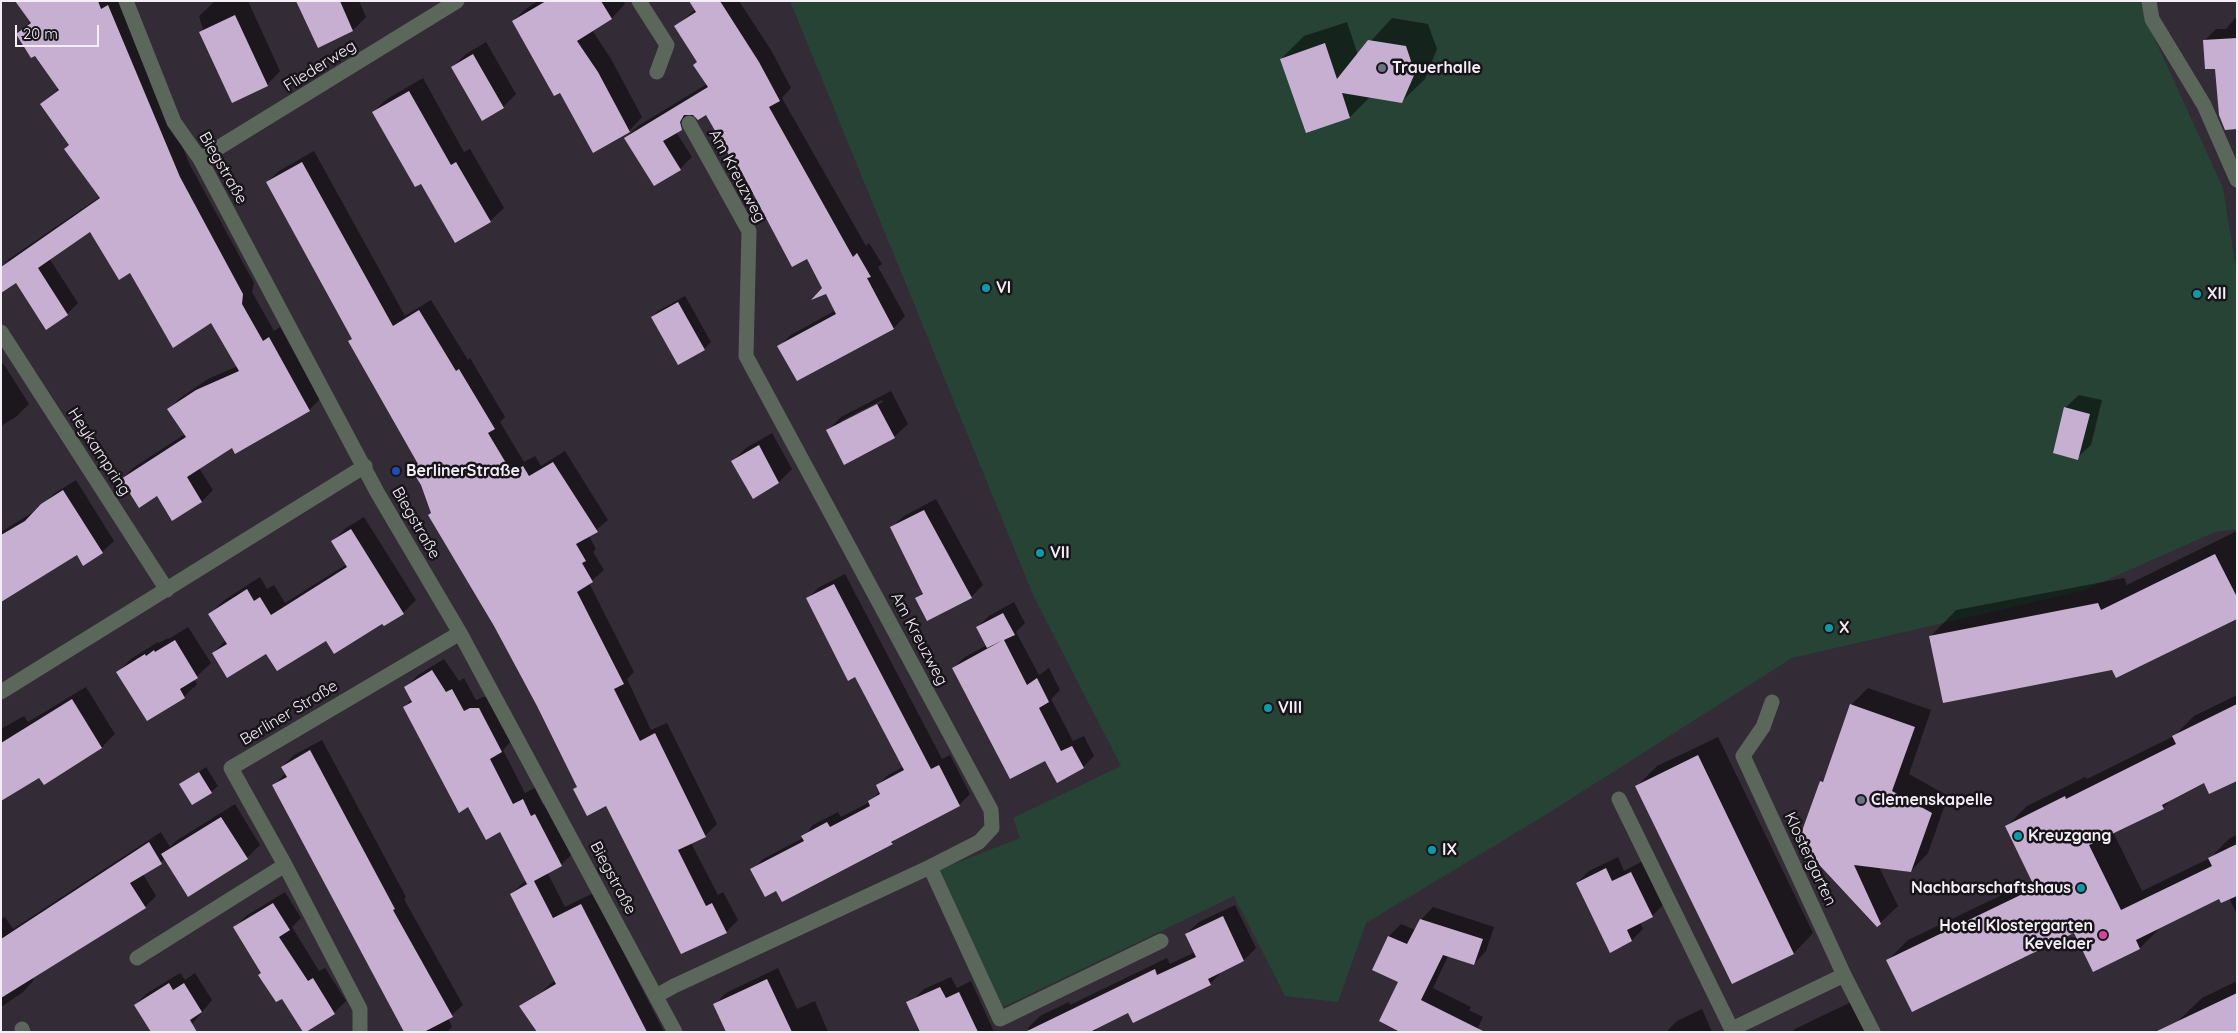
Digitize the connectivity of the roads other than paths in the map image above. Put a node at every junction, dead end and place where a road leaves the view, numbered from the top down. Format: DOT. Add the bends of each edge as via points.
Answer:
graph roads {
  1 [pos="126,1"];
  2 [pos="457,1"];
  3 [pos="639,1"];
  4 [pos="2148,1"];
  5 [pos="657,72"];
  6 [pos="689,123"];
  7 [pos="200,159"];
  8 [pos="2237,180"];
  9 [pos="1,332"];
  10 [pos="365,466"];
  11 [pos="167,590"];
  12 [pos="460,633"];
  13 [pos="1,692"];
  14 [pos="1772,702"];
  15 [pos="1620,798"];
  16 [pos="286,865"];
  17 [pos="930,867"];
  18 [pos="1161,942"];
  19 [pos="137,958"];
  20 [pos="1844,975"];
  21 [pos="656,996"];
  22 [pos="1003,1025"];
  23 [pos="1733,1030"];
  24 [pos="360,1032"];
  25 [pos="675,1032"];
  26 [pos="1873,1032"];
  1 -- 7 [label="street, Biegstraße" via="174,122"];
  2 -- 7 [label="street, Fliederweg"];
  3 -- 5 [label="street" via="668,45"];
  4 -- 8 [label="street" via="2152,19 2204,105"];
  6 -- 17 [label="street, Am Kreuzweg" via="749,231 746,356 991,810 992,828 979,842"];
  7 -- 10 [label="street, Biegstraße"];
  9 -- 11 [label="street, Heykampring"];
  10 -- 11 [label="street"];
  10 -- 12 [label="street, Biegstraße"];
  11 -- 13 [label="street"];
  12 -- 16 [label="street, Berliner Straße" via="231,768"];
  12 -- 21 [label="street, Biegstraße"];
  14 -- 20 [label="street, Klostergarten" via="1763,727 1744,756"];
  15 -- 23 [label="street"];
  16 -- 19 [label="street"];
  16 -- 24 [label="street, Berliner Straße" via="360,1009"];
  17 -- 21 [label="street, Am Kreuzweg"];
  17 -- 22 [label="street"];
  18 -- 22 [label="street"];
  20 -- 23 [label="street"];
  20 -- 26 [label="street, Klostergarten"];
  21 -- 25 [label="street, Biegstraße"];
}
